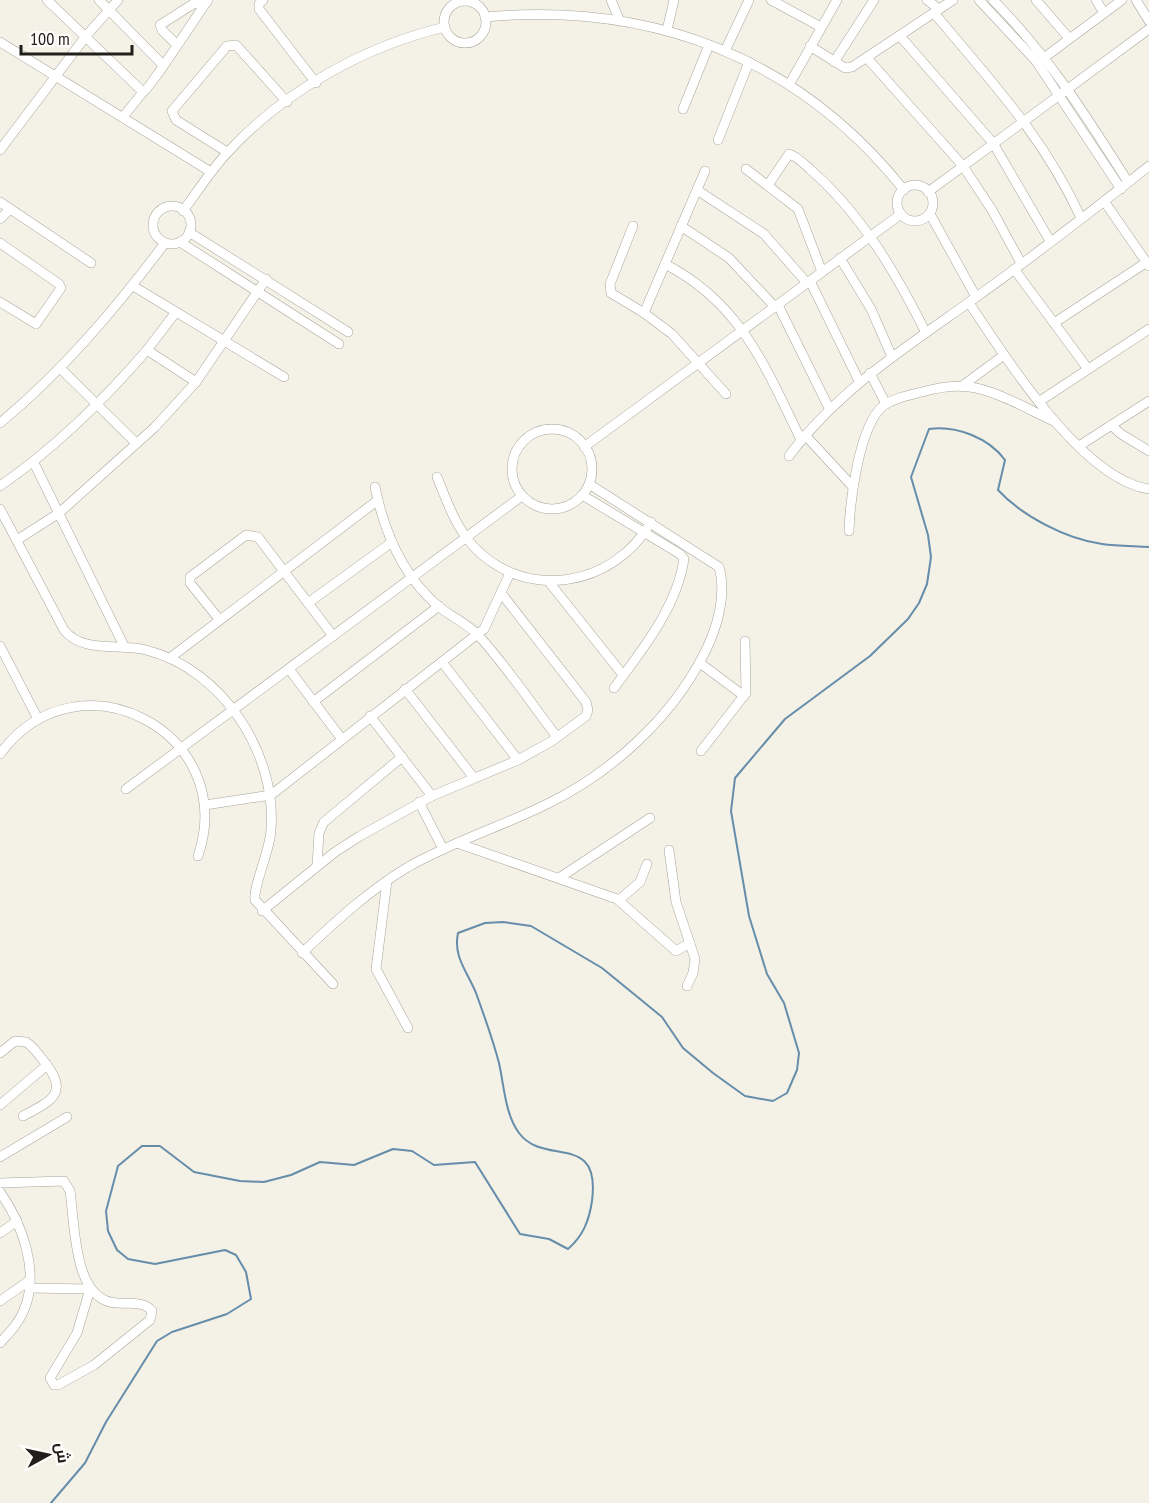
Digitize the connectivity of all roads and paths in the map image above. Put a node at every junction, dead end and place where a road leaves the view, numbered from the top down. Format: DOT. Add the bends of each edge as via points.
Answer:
graph roads {
  1 [pos="46,0"];
  2 [pos="99,0"];
  3 [pos="118,0"];
  4 [pos="263,0"];
  5 [pos="611,0"];
  6 [pos="674,0"];
  7 [pos="749,0"];
  8 [pos="771,0"];
  9 [pos="837,0"];
  10 [pos="874,0"];
  11 [pos="927,0"];
  12 [pos="953,0"];
  13 [pos="979,0"];
  14 [pos="993,0"];
  15 [pos="1036,0"];
  16 [pos="1095,0"];
  17 [pos="1122,0"];
  18 [pos="1136,0"];
  19 [pos="207,1"];
  20 [pos="109,10"];
  21 [pos="936,11"];
  22 [pos="1104,13"];
  23 [pos="485,17"];
  24 [pos="619,19"];
  25 [pos="1149,21"];
  26 [pos="445,27"];
  27 [pos="821,27"];
  28 [pos="1149,29"];
  29 [pos="667,30"];
  30 [pos="86,36"];
  31 [pos="900,36"];
  32 [pos="1068,37"];
  33 [pos="0,42"];
  34 [pos="177,45"];
  35 [pos="709,45"];
  36 [pos="810,46"];
  37 [pos="724,51"];
  38 [pos="1045,57"];
  39 [pos="867,58"];
  40 [pos="749,62"];
  41 [pos="834,62"];
  42 [pos="162,64"];
  43 [pos="56,78"];
  44 [pos="316,82"];
  45 [pos="789,85"];
  46 [pos="1068,87"];
  47 [pos="143,92"];
  48 [pos="1058,94"];
  49 [pos="287,102"];
  50 [pos="683,109"];
  51 [pos="123,117"];
  52 [pos="1024,120"];
  53 [pos="718,140"];
  54 [pos="993,143"];
  55 [pos="0,150"];
  56 [pos="228,152"];
  57 [pos="963,166"];
  58 [pos="1149,166"];
  59 [pos="746,169"];
  60 [pos="705,171"];
  61 [pos="212,172"];
  62 [pos="768,185"];
  63 [pos="1124,186"];
  64 [pos="904,189"];
  65 [pos="697,190"];
  66 [pos="928,192"];
  67 [pos="1104,201"];
  68 [pos="0,202"];
  69 [pos="10,209"];
  70 [pos="183,211"];
  71 [pos="930,213"];
  72 [pos="901,214"];
  73 [pos="1081,218"];
  74 [pos="0,219"];
  75 [pos="633,226"];
  76 [pos="681,226"];
  77 [pos="189,232"];
  78 [pos="870,236"];
  79 [pos="1050,241"];
  80 [pos="180,242"];
  81 [pos="0,243"];
  82 [pos="165,243"];
  83 [pos="840,258"];
  84 [pos="91,263"];
  85 [pos="665,264"];
  86 [pos="1148,264"];
  87 [pos="1018,266"];
  88 [pos="822,272"];
  89 [pos="266,279"];
  90 [pos="809,282"];
  91 [pos="133,286"];
  92 [pos="258,290"];
  93 [pos="972,300"];
  94 [pos="0,302"];
  95 [pos="776,306"];
  96 [pos="176,312"];
  97 [pos="644,313"];
  98 [pos="1054,323"];
  99 [pos="1149,329"];
  100 [pos="744,330"];
  101 [pos="348,333"];
  102 [pos="926,333"];
  103 [pos="224,341"];
  104 [pos="339,344"];
  105 [pos="147,350"];
  106 [pos="1004,355"];
  107 [pos="892,357"];
  108 [pos="700,363"];
  109 [pos="60,368"];
  110 [pos="1088,369"];
  111 [pos="870,373"];
  112 [pos="284,377"];
  113 [pos="859,381"];
  114 [pos="196,382"];
  115 [pos="962,386"];
  116 [pos="726,394"];
  117 [pos="1149,400"];
  118 [pos="1040,401"];
  119 [pos="97,404"];
  120 [pos="886,404"];
  121 [pos="829,408"];
  122 [pos="1056,422"];
  123 [pos="0,423"];
  124 [pos="1111,425"];
  125 [pos="803,438"];
  126 [pos="136,444"];
  127 [pos="1079,446"];
  128 [pos="584,447"];
  129 [pos="1149,451"];
  130 [pos="789,456"];
  131 [pos="34,463"];
  132 [pos="437,477"];
  133 [pos="589,484"];
  134 [pos="0,486"];
  135 [pos="375,487"];
  136 [pos="853,487"];
  137 [pos="1149,489"];
  138 [pos="582,495"];
  139 [pos="522,496"];
  140 [pos="378,500"];
  141 [pos="0,509"];
  142 [pos="59,513"];
  143 [pos="651,522"];
  144 [pos="849,531"];
  145 [pos="645,533"];
  146 [pos="466,538"];
  147 [pos="17,540"];
  148 [pos="392,542"];
  149 [pos="283,570"];
  150 [pos="510,573"];
  151 [pos="412,578"];
  152 [pos="549,582"];
  153 [pos="501,593"];
  154 [pos="308,603"];
  155 [pos="439,606"];
  156 [pos="219,619"];
  157 [pos="478,634"];
  158 [pos="333,636"];
  159 [pos="745,641"];
  160 [pos="0,646"];
  161 [pos="124,646"];
  162 [pos="3,658"];
  163 [pos="170,658"];
  164 [pos="442,662"];
  165 [pos="700,663"];
  166 [pos="288,669"];
  167 [pos="623,675"];
  168 [pos="614,688"];
  169 [pos="405,689"];
  170 [pos="744,696"];
  171 [pos="313,702"];
  172 [pos="234,709"];
  173 [pos="370,716"];
  174 [pos="38,719"];
  175 [pos="557,737"];
  176 [pos="341,738"];
  177 [pos="181,749"];
  178 [pos="701,751"];
  179 [pos="0,754"];
  180 [pos="402,757"];
  181 [pos="518,760"];
  182 [pos="474,778"];
  183 [pos="126,789"];
  184 [pos="271,795"];
  185 [pos="432,796"];
  186 [pos="419,802"];
  187 [pos="205,805"];
  188 [pos="650,818"];
  189 [pos="457,843"];
  190 [pos="443,849"];
  191 [pos="669,850"];
  192 [pos="198,856"];
  193 [pos="647,864"];
  194 [pos="317,866"];
  195 [pos="559,878"];
  196 [pos="387,881"];
  197 [pos="619,900"];
  198 [pos="262,911"];
  199 [pos="690,943"];
  200 [pos="302,953"];
  201 [pos="333,984"];
  202 [pos="687,986"];
  203 [pos="408,1028"];
  204 [pos="0,1053"];
  205 [pos="47,1065"];
  206 [pos="0,1105"];
  207 [pos="23,1116"];
  208 [pos="67,1117"];
  209 [pos="0,1157"];
  210 [pos="0,1183"];
  211 [pos="0,1192"];
  212 [pos="17,1221"];
  213 [pos="0,1233"];
  214 [pos="30,1284"];
  215 [pos="90,1289"];
  216 [pos="0,1301"];
  217 [pos="0,1343"];
  1 -- 30 [label="street"];
  2 -- 20 [label="street"];
  3 -- 20 [label="street"];
  4 -- 44 [label="street" via="259,9"];
  5 -- 24 [label="street"];
  6 -- 29 [label="street"];
  7 -- 37 [label="street"];
  8 -- 27 [label="street"];
  9 -- 27 [label="street"];
  10 -- 41 [label="street"];
  11 -- 21 [label="street"];
  12 -- 21 [label="street"];
  13 -- 48 [label="street" via="1036,61"];
  14 -- 38 [label="street"];
  15 -- 32 [label="street"];
  16 -- 22 [label="street"];
  17 -- 22 [label="street"];
  18 -- 25 [label="street"];
  19 -- 34 [label="street"];
  19 -- 34 [label="street" via="193,4 160,25"];
  20 -- 30 [label="street"];
  20 -- 42 [label="street"];
  21 -- 31 [label="street"];
  21 -- 52 [label="street"];
  22 -- 32 [label="street"];
  23 -- 24 [label="street" via="564,14"];
  23 -- 26 [label="street" via="479,36 467,42 454,39"];
  23 -- 26 [label="street" via="478,6 459,2 448,9"];
  24 -- 29 [label="street"];
  26 -- 44 [label="street" via="389,44"];
  27 -- 36 [label="street"];
  28 -- 46 [label="street"];
  29 -- 35 [label="street"];
  30 -- 43 [label="street"];
  30 -- 47 [label="street"];
  31 -- 39 [label="street"];
  31 -- 54 [label="street"];
  32 -- 38 [label="street"];
  33 -- 43 [label="street"];
  34 -- 42 [label="street"];
  35 -- 37 [label="street"];
  35 -- 50 [label="street"];
  36 -- 41 [label="street"];
  36 -- 45 [label="street"];
  37 -- 40 [label="street"];
  38 -- 46 [label="street"];
  39 -- 41 [label="street" via="848,68"];
  39 -- 57 [label="street"];
  40 -- 45 [label="street"];
  40 -- 53 [label="street"];
  42 -- 47 [label="street" via="153,83"];
  43 -- 51 [label="street"];
  43 -- 55 [label="street"];
  44 -- 49 [label="street"];
  45 -- 64 [label="street" via="848,127"];
  46 -- 48 [label="street"];
  46 -- 63 [label="street"];
  47 -- 51 [label="street"];
  48 -- 52 [label="street"];
  48 -- 63 [label="street"];
  49 -- 56 [label="street"];
  49 -- 56 [label="street" via="236,45 227,46 172,111 176,120"];
  51 -- 61 [label="street"];
  52 -- 54 [label="street"];
  52 -- 73 [label="street"];
  54 -- 57 [label="street"];
  54 -- 79 [label="street"];
  56 -- 61 [label="street"];
  57 -- 66 [label="street"];
  57 -- 87 [label="street" via="992,210"];
  58 -- 63 [label="street"];
  59 -- 62 [label="street"];
  60 -- 65 [label="street"];
  61 -- 70 [label="street"];
  62 -- 78 [label="street" via="792,154 838,197"];
  62 -- 88 [label="street" via="798,209"];
  63 -- 67 [label="street"];
  64 -- 66 [label="street" via="919,186"];
  64 -- 72 [label="street" via="898,202"];
  65 -- 76 [label="street"];
  65 -- 90 [label="street" via="764,234"];
  66 -- 71 [label="street" via="933,202"];
  67 -- 73 [label="street"];
  67 -- 86 [label="street"];
  68 -- 69 [label="street"];
  69 -- 74 [label="street"];
  69 -- 84 [label="street"];
  70 -- 77 [label="street" via="190,220"];
  70 -- 82 [label="street" via="171,207 156,216 153,229"];
  71 -- 72 [label="street" via="914,221"];
  71 -- 93 [label="street"];
  72 -- 78 [label="street"];
  73 -- 79 [label="street"];
  75 -- 97 [label="street" via="609,291"];
  76 -- 85 [label="street"];
  76 -- 95 [label="street" via="729,258"];
  77 -- 80 [label="street"];
  77 -- 89 [label="street"];
  78 -- 83 [label="street"];
  78 -- 102 [label="street"];
  79 -- 87 [label="street"];
  80 -- 82 [label="street"];
  80 -- 92 [label="street"];
  81 -- 94 [label="street" via="61,288 36,324"];
  82 -- 91 [label="street"];
  83 -- 88 [label="street"];
  83 -- 107 [label="street" via="871,309"];
  85 -- 97 [label="street"];
  85 -- 100 [label="street" via="709,293"];
  86 -- 98 [label="street"];
  87 -- 93 [label="street"];
  87 -- 98 [label="street"];
  88 -- 90 [label="street"];
  89 -- 92 [label="street"];
  89 -- 101 [label="street"];
  90 -- 95 [label="street"];
  90 -- 113 [label="street"];
  91 -- 96 [label="street"];
  91 -- 109 [label="street"];
  92 -- 103 [label="street"];
  92 -- 104 [label="street"];
  93 -- 102 [label="street"];
  93 -- 106 [label="street"];
  95 -- 100 [label="street"];
  95 -- 121 [label="street"];
  96 -- 103 [label="street"];
  96 -- 105 [label="street"];
  97 -- 108 [label="street"];
  98 -- 110 [label="street"];
  99 -- 110 [label="street"];
  100 -- 108 [label="street"];
  100 -- 125 [label="street"];
  102 -- 107 [label="street"];
  103 -- 112 [label="street"];
  103 -- 114 [label="street"];
  105 -- 114 [label="street"];
  105 -- 119 [label="street"];
  106 -- 115 [label="street"];
  106 -- 118 [label="street"];
  107 -- 111 [label="street"];
  108 -- 116 [label="street"];
  108 -- 128 [label="street"];
  109 -- 119 [label="street"];
  109 -- 123 [label="street"];
  110 -- 118 [label="street"];
  111 -- 113 [label="street"];
  111 -- 120 [label="street"];
  113 -- 121 [label="street"];
  114 -- 126 [label="street"];
  115 -- 120 [label="street" via="946,386"];
  115 -- 122 [label="street" via="978,388"];
  117 -- 124 [label="street"];
  118 -- 122 [label="street"];
  119 -- 126 [label="street"];
  119 -- 131 [label="street"];
  120 -- 136 [label="street" via="872,422"];
  121 -- 125 [label="street"];
  122 -- 127 [label="street"];
  124 -- 127 [label="street"];
  124 -- 129 [label="street"];
  125 -- 130 [label="street"];
  125 -- 136 [label="street"];
  126 -- 142 [label="street"];
  127 -- 137 [label="street" via="1133,486"];
  128 -- 133 [label="street" via="591,464"];
  128 -- 139 [label="street" via="561,430 548,429 529,436 516,452 513,464 513,478"];
  131 -- 134 [label="street"];
  131 -- 142 [label="street"];
  132 -- 146 [label="street"];
  133 -- 138 [label="street"];
  133 -- 143 [label="street"];
  135 -- 140 [label="street"];
  136 -- 144 [label="street"];
  138 -- 139 [label="street" via="566,506 552,509 539,507"];
  138 -- 145 [label="street"];
  139 -- 146 [label="street"];
  140 -- 148 [label="street"];
  140 -- 149 [label="street"];
  141 -- 147 [label="street"];
  142 -- 147 [label="street"];
  142 -- 161 [label="street"];
  143 -- 145 [label="street"];
  143 -- 165 [label="street" via="719,567 718,621"];
  145 -- 152 [label="street" via="633,548 607,567 577,578"];
  145 -- 167 [label="street" via="680,554 684,561 659,624"];
  146 -- 150 [label="street" via="486,558"];
  146 -- 151 [label="street"];
  147 -- 161 [label="street" via="67,634 82,644"];
  148 -- 151 [label="street"];
  148 -- 154 [label="street"];
  149 -- 154 [label="street"];
  149 -- 156 [label="street"];
  149 -- 156 [label="street" via="258,537 249,535 191,576 190,583"];
  150 -- 152 [label="street"];
  150 -- 153 [label="street"];
  151 -- 155 [label="street"];
  151 -- 158 [label="street"];
  152 -- 167 [label="street"];
  153 -- 157 [label="street" via="488,625"];
  153 -- 175 [label="street" via="588,705 586,716"];
  154 -- 158 [label="street"];
  155 -- 157 [label="street"];
  155 -- 171 [label="street"];
  156 -- 163 [label="street"];
  157 -- 164 [label="street"];
  157 -- 175 [label="street"];
  158 -- 166 [label="street"];
  159 -- 170 [label="street"];
  160 -- 162 [label="street"];
  161 -- 163 [label="street"];
  162 -- 174 [label="street"];
  163 -- 172 [label="street" via="204,680"];
  164 -- 169 [label="street"];
  164 -- 181 [label="street"];
  165 -- 170 [label="street"];
  165 -- 189 [label="street" via="656,723 604,769 547,805"];
  166 -- 171 [label="street"];
  166 -- 172 [label="street"];
  167 -- 168 [label="street"];
  169 -- 173 [label="street"];
  169 -- 182 [label="street"];
  170 -- 178 [label="street"];
  171 -- 176 [label="street"];
  172 -- 177 [label="street"];
  172 -- 184 [label="street" via="254,743"];
  173 -- 176 [label="street"];
  173 -- 180 [label="street"];
  174 -- 177 [label="street" via="77,707 119,708 148,720"];
  174 -- 179 [label="street"];
  175 -- 181 [label="street"];
  176 -- 184 [label="street"];
  177 -- 183 [label="street"];
  177 -- 187 [label="street" via="197,777"];
  180 -- 185 [label="street"];
  180 -- 194 [label="street" via="324,822 319,833"];
  181 -- 182 [label="street"];
  182 -- 185 [label="street"];
  184 -- 187 [label="street"];
  184 -- 198 [label="street" via="270,842 254,893"];
  185 -- 186 [label="street"];
  186 -- 190 [label="street"];
  186 -- 194 [label="street"];
  187 -- 192 [label="street"];
  188 -- 195 [label="street"];
  189 -- 190 [label="street"];
  189 -- 195 [label="street"];
  190 -- 196 [label="street"];
  191 -- 199 [label="street" via="676,902"];
  193 -- 197 [label="street" via="640,882"];
  194 -- 198 [label="street"];
  195 -- 197 [label="street"];
  196 -- 200 [label="street"];
  196 -- 203 [label="street" via="376,969"];
  197 -- 199 [label="street" via="675,950 680,951"];
  198 -- 200 [label="street"];
  199 -- 202 [label="street" via="694,968"];
  200 -- 201 [label="street"];
  204 -- 205 [label="street" via="12,1042 23,1041"];
  205 -- 206 [label="street"];
  205 -- 207 [label="street" via="57,1082 54,1095"];
  208 -- 209 [label="street"];
  210 -- 215 [label="street" via="66,1183 82,1272"];
  211 -- 212 [label="street"];
  212 -- 213 [label="street"];
  212 -- 214 [label="street" via="25,1244"];
  214 -- 215 [label="street"];
  214 -- 216 [label="street"];
  214 -- 217 [label="street" via="20,1319"];
  215 -- 215 [label="street" via="108,1302 147,1306 153,1316 94,1365 54,1385 50,1378 77,1333"];
}
